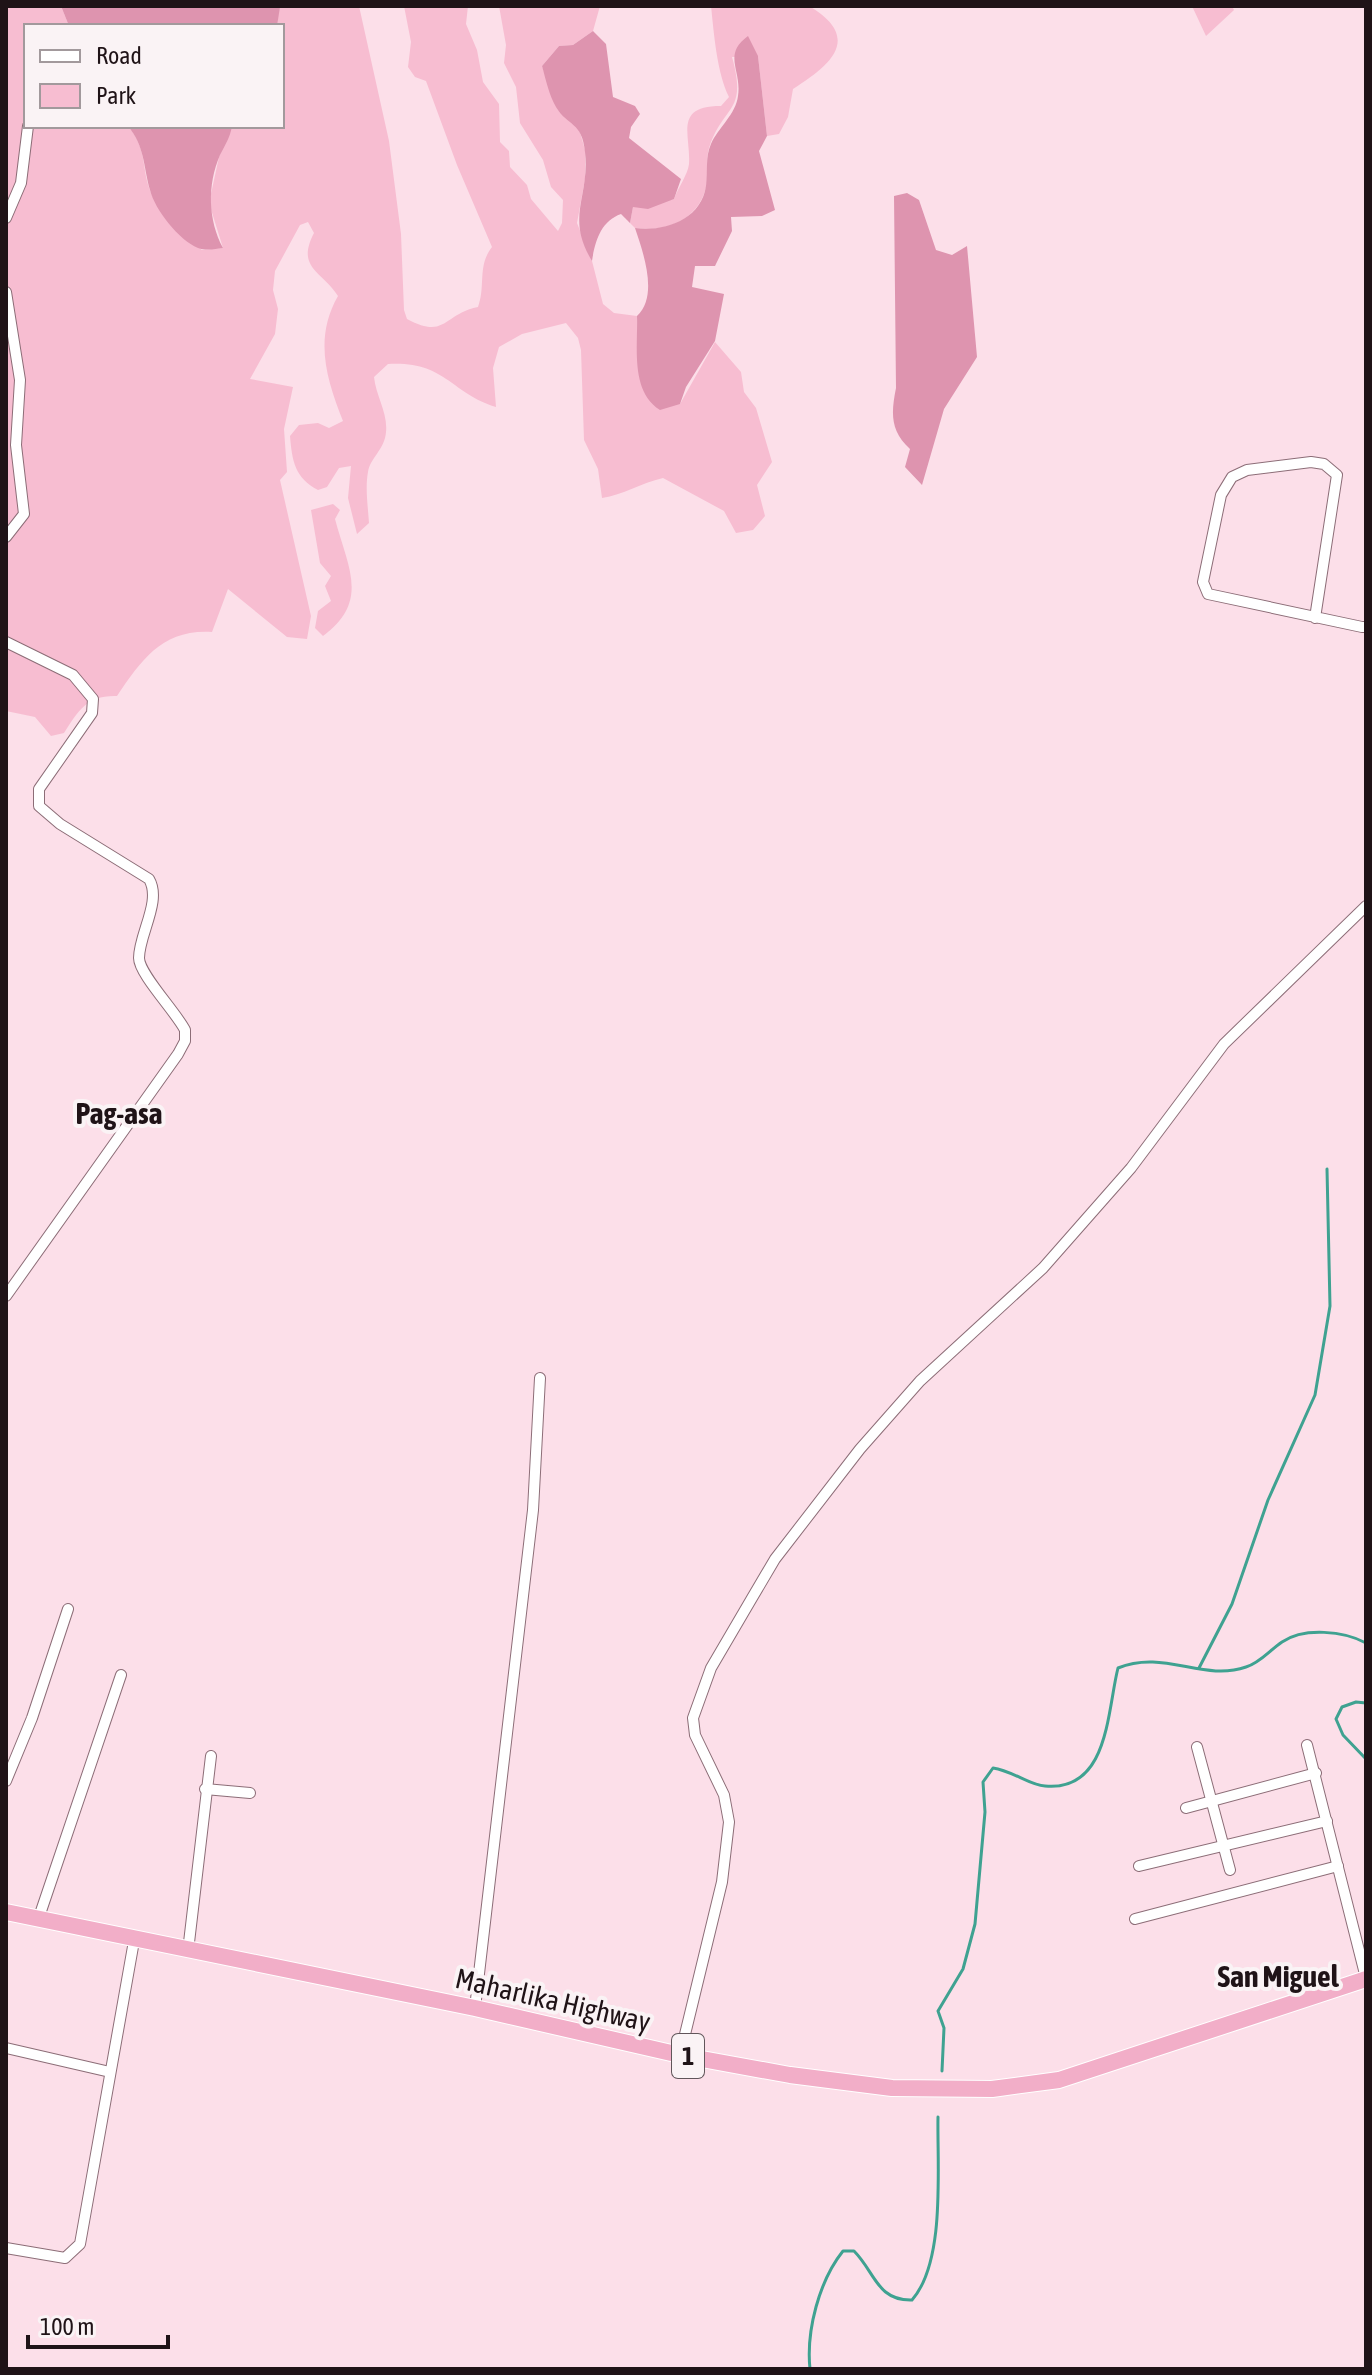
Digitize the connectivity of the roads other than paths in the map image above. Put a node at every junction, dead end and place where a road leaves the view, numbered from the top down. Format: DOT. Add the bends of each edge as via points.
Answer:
graph roads {
  1 [pos="28,128"];
  2 [pos="6,218"];
  3 [pos="6,292"];
  4 [pos="6,537"];
  5 [pos="1315,618"];
  6 [pos="1366,627"];
  7 [pos="6,642"];
  8 [pos="1366,906"];
  9 [pos="6,1296"];
  10 [pos="540,1378"];
  11 [pos="68,1609"];
  12 [pos="121,1675"];
  13 [pos="1307,1745"];
  14 [pos="1197,1747"];
  15 [pos="211,1756"];
  16 [pos="1316,1773"];
  17 [pos="6,1781"];
  18 [pos="205,1789"];
  19 [pos="250,1793"];
  20 [pos="1210,1803"];
  21 [pos="1186,1808"];
  22 [pos="1327,1821"];
  23 [pos="1222,1846"];
  24 [pos="1139,1866"];
  25 [pos="1338,1866"];
  26 [pos="1230,1870"];
  27 [pos="6,1912"];
  28 [pos="1135,1919"];
  29 [pos="38,1920"];
  30 [pos="134,1941"];
  31 [pos="188,1951"];
  32 [pos="1366,1979"];
  33 [pos="475,2008"];
  34 [pos="6,2048"];
  35 [pos="680,2055"];
  36 [pos="110,2072"];
  37 [pos="6,2248"];
  1 -- 2 [label="street" via="21,183"];
  3 -- 4 [label="street" via="20,380 16,445 24,514"];
  5 -- 5 [label="street" via="1214,597 1204,590 1221,495 1239,472 1311,462 1324,464 1337,475"];
  5 -- 6 [label="street"];
  7 -- 9 [label="street" via="73,675 93,699 92,713 39,789 39,806 149,879 153,892 140,967 185,1030 185,1041"];
  8 -- 35 [label="street" via="1224,1044 1131,1168 1043,1268 920,1381 860,1449 760,1585 711,1668 693,1718 695,1735 724,1795 729,1822 722,1882"];
  10 -- 33 [label="street" via="533,1510"];
  11 -- 17 [label="street"];
  12 -- 29 [label="street"];
  13 -- 16 [label="street"];
  14 -- 20 [label="street"];
  15 -- 18 [label="street"];
  16 -- 20 [label="street"];
  16 -- 22 [label="street"];
  18 -- 19 [label="street"];
  18 -- 31 [label="street"];
  20 -- 21 [label="street"];
  20 -- 23 [label="street"];
  22 -- 23 [label="street"];
  22 -- 25 [label="street"];
  23 -- 24 [label="street"];
  23 -- 26 [label="street"];
  25 -- 28 [label="street"];
  25 -- 32 [label="street"];
  27 -- 29 [label="highway, Maharlika Highway / 1"];
  29 -- 30 [label="highway, Maharlika Highway / 1"];
  30 -- 31 [label="highway, Maharlika Highway / 1"];
  30 -- 36 [label="street"];
  31 -- 33 [label="highway, Maharlika Highway / 1"];
  32 -- 35 [label="highway, Maharlika Highway / 1" via="1059,2080 1029,2085 945,2091 892,2088"];
  33 -- 35 [label="highway, Maharlika Highway / 1"];
  34 -- 36 [label="street"];
  36 -- 37 [label="street" via="80,2244 65,2258"];
}
